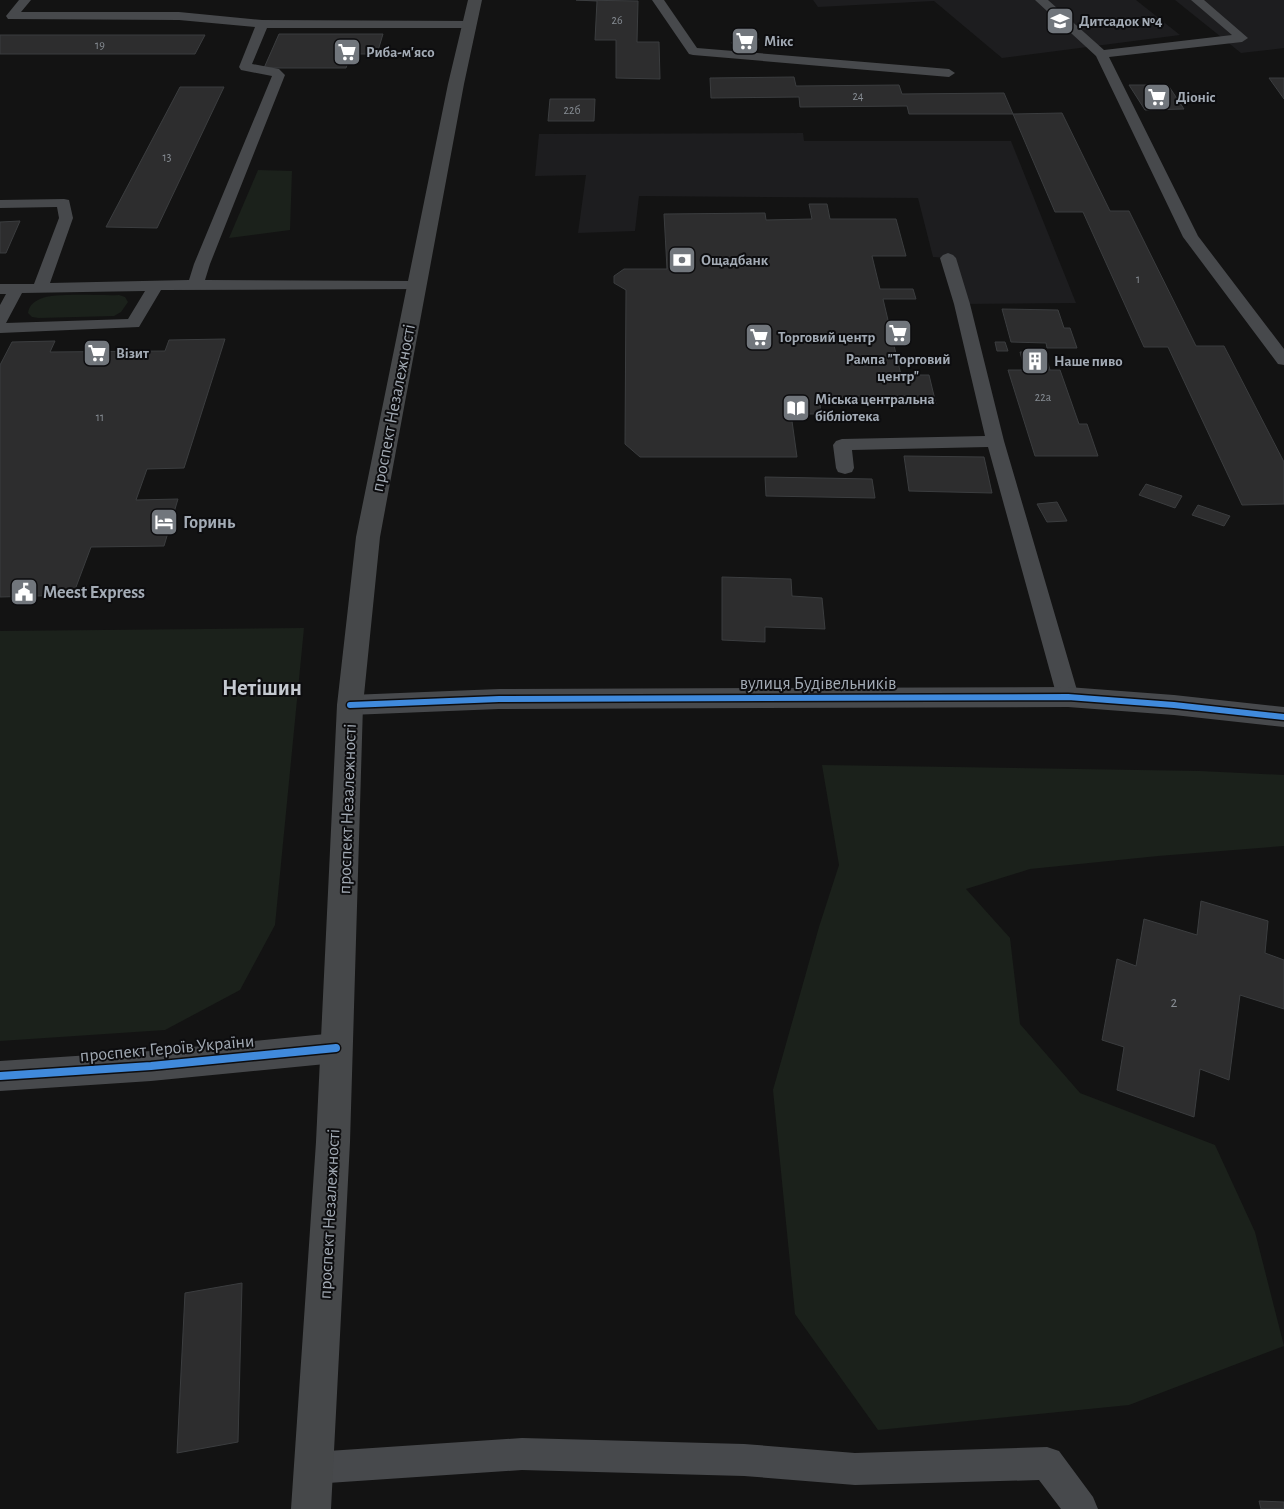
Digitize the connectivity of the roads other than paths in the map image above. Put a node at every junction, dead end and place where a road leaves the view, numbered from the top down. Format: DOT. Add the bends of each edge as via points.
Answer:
graph roads {
  1 [pos="25,0"];
  2 [pos="475,0"];
  3 [pos="658,0"];
  4 [pos="1041,0"];
  5 [pos="1197,0"];
  6 [pos="262,24"];
  7 [pos="470,24"];
  8 [pos="1101,54"];
  9 [pos="949,73"];
  10 [pos="0,204"];
  11 [pos="948,258"];
  12 [pos="196,285"];
  13 [pos="156,286"];
  14 [pos="416,286"];
  15 [pos="17,288"];
  16 [pos="40,288"];
  17 [pos="0,289"];
  18 [pos="0,320"];
  19 [pos="0,328"];
  20 [pos="1284,360"];
  21 [pos="995,442"];
  22 [pos="845,468"];
  23 [pos="1068,697"];
  24 [pos="350,705"];
  25 [pos="1284,717"];
  26 [pos="336,1048"];
  27 [pos="0,1076"];
  28 [pos="313,1468"];
  29 [pos="311,1509"];
  30 [pos="1082,1509"];
  1 -- 6 [label="lane" via="12,16 181,12"];
  2 -- 7 [label="main road, проспект Незалежності"];
  3 -- 9 [label="lane" via="693,52"];
  4 -- 8 [label="lane"];
  5 -- 8 [label="lane" via="1242,38"];
  6 -- 7 [label="lane"];
  6 -- 12 [label="lane" via="245,67 279,75"];
  7 -- 14 [label="main road, проспект Незалежності"];
  8 -- 20 [label="lane" via="1191,237"];
  10 -- 16 [label="lane" via="64,202 66,218"];
  11 -- 21 [label="lane"];
  12 -- 13 [label="lane"];
  12 -- 14 [label="lane"];
  13 -- 16 [label="lane"];
  13 -- 19 [label="lane" via="133,324"];
  14 -- 24 [label="main road, проспект Незалежності" via="368,537"];
  15 -- 16 [label="lane"];
  15 -- 17 [label="lane"];
  15 -- 18 [label="lane"];
  21 -- 22 [label="lane" via="842,445"];
  21 -- 23 [label="lane"];
  23 -- 24 [label="street, вулиця Будівельників" via="499,699"];
  23 -- 25 [label="street, вулиця Будівельників"];
  24 -- 26 [label="main road, проспект Незалежності"];
  26 -- 27 [label="street, проспект Героїв України" via="151,1066"];
  26 -- 28 [label="main road, проспект Незалежності" via="333,1152"];
  28 -- 29 [label="main road, проспект Незалежності"];
  28 -- 30 [label="lane" via="522,1454 744,1460 855,1469 1046,1463"];
}
